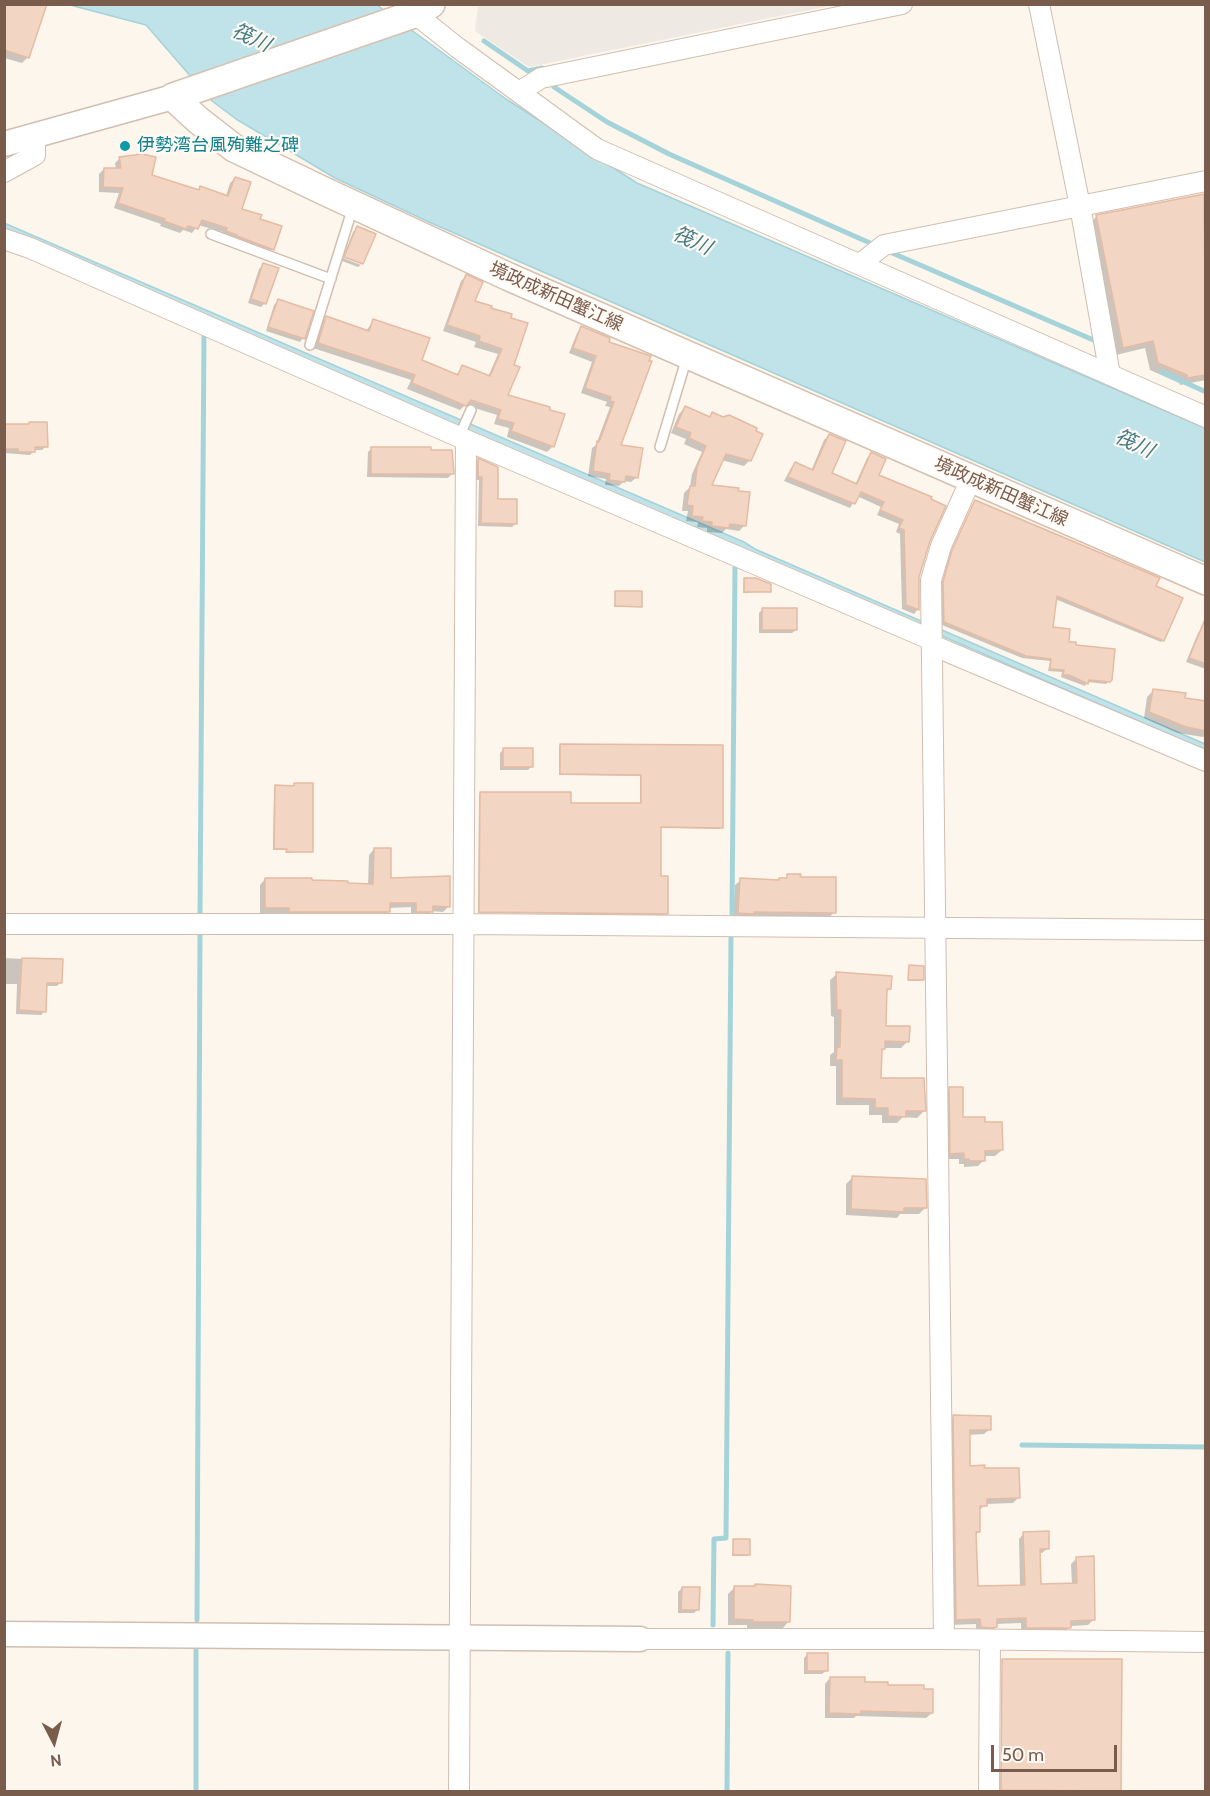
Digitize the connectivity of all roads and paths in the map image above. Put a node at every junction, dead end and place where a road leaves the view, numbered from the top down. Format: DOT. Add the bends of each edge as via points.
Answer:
graph roads {
  1 [pos="902,4"];
  2 [pos="1039,4"];
  3 [pos="416,8"];
  4 [pos="519,92"];
  5 [pos="182,94"];
  6 [pos="35,136"];
  7 [pos="4,144"];
  8 [pos="4,172"];
  9 [pos="1206,181"];
  10 [pos="354,204"];
  11 [pos="1080,206"];
  12 [pos="211,234"];
  13 [pos="4,239"];
  14 [pos="860,264"];
  15 [pos="331,279"];
  16 [pos="310,345"];
  17 [pos="688,356"];
  18 [pos="1110,375"];
  19 [pos="1206,417"];
  20 [pos="465,427"];
  21 [pos="660,447"];
  22 [pos="971,479"];
  23 [pos="1206,581"];
  24 [pos="931,636"];
  25 [pos="1206,761"];
  26 [pos="4,924"];
  27 [pos="463,924"];
  28 [pos="935,929"];
  29 [pos="1206,930"];
  30 [pos="4,1634"];
  31 [pos="459,1638"];
  32 [pos="640,1639"];
  33 [pos="944,1639"];
  34 [pos="990,1640"];
  35 [pos="1206,1642"];
  36 [pos="459,1791"];
  37 [pos="989,1791"];
  1 -- 4 [label="street" via="541,78"];
  2 -- 11 [label="street"];
  3 -- 4 [label="street"];
  3 -- 5 [label="main road"];
  4 -- 14 [label="street" via="597,148"];
  5 -- 6 [label="street"];
  5 -- 10 [label="main road, 境政成新田蟹江線" via="198,120 234,148"];
  6 -- 7 [label="street"];
  6 -- 8 [label="street" via="35,155"];
  9 -- 11 [label="street"];
  10 -- 15 [label="lane"];
  10 -- 17 [label="main road, 境政成新田蟹江線"];
  11 -- 14 [label="street" via="884,245"];
  11 -- 18 [label="street"];
  12 -- 15 [label="lane"];
  13 -- 20 [label="street"];
  14 -- 18 [label="street"];
  15 -- 16 [label="lane"];
  17 -- 21 [label="lane"];
  17 -- 22 [label="main road, 境政成新田蟹江線"];
  18 -- 19 [label="street"];
  20 -- 24 [label="street"];
  20 -- 27 [label="street"];
  22 -- 23 [label="main road, 境政成新田蟹江線"];
  22 -- 24 [label="street" via="941,546 932,580"];
  24 -- 25 [label="street"];
  24 -- 28 [label="street"];
  26 -- 27 [label="street"];
  27 -- 28 [label="street"];
  27 -- 31 [label="street"];
  28 -- 29 [label="street"];
  28 -- 33 [label="street"];
  30 -- 31 [label="street"];
  31 -- 32 [label="street"];
  31 -- 36 [label="street"];
  32 -- 33 [label="street"];
  33 -- 34 [label="street"];
  34 -- 35 [label="street"];
  34 -- 37 [label="street"];
}
